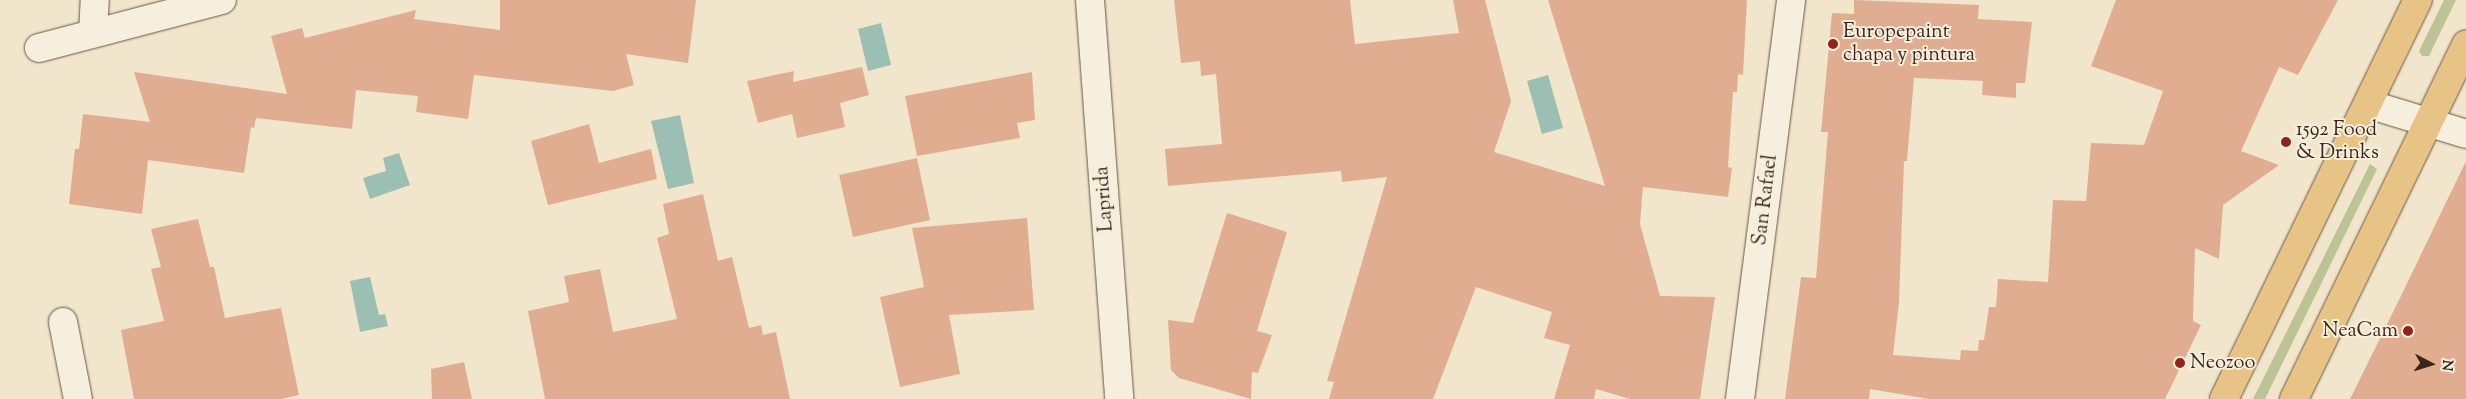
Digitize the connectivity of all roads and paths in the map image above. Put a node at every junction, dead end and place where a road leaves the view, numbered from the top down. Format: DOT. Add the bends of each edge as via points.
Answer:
graph roads {
  1 [pos="95,0"];
  2 [pos="222,0"];
  3 [pos="1090,0"];
  4 [pos="1791,0"];
  5 [pos="2418,0"];
  6 [pos="93,34"];
  7 [pos="2466,46"];
  8 [pos="39,48"];
  9 [pos="2368,104"];
  10 [pos="2428,123"];
  11 [pos="2466,134"];
  12 [pos="63,322"];
  13 [pos="78,399"];
  14 [pos="1119,399"];
  15 [pos="1740,399"];
  16 [pos="2224,399"];
  17 [pos="2294,399"];
  1 -- 6 [label="street"];
  2 -- 6 [label="street"];
  3 -- 14 [label="street, Laprida"];
  4 -- 15 [label="street, San Rafael"];
  5 -- 9 [label="main road"];
  6 -- 8 [label="street"];
  7 -- 10 [label="main road"];
  9 -- 10 [label="street"];
  9 -- 16 [label="main road"];
  10 -- 11 [label="street"];
  10 -- 17 [label="main road"];
  12 -- 13 [label="street"];
}
